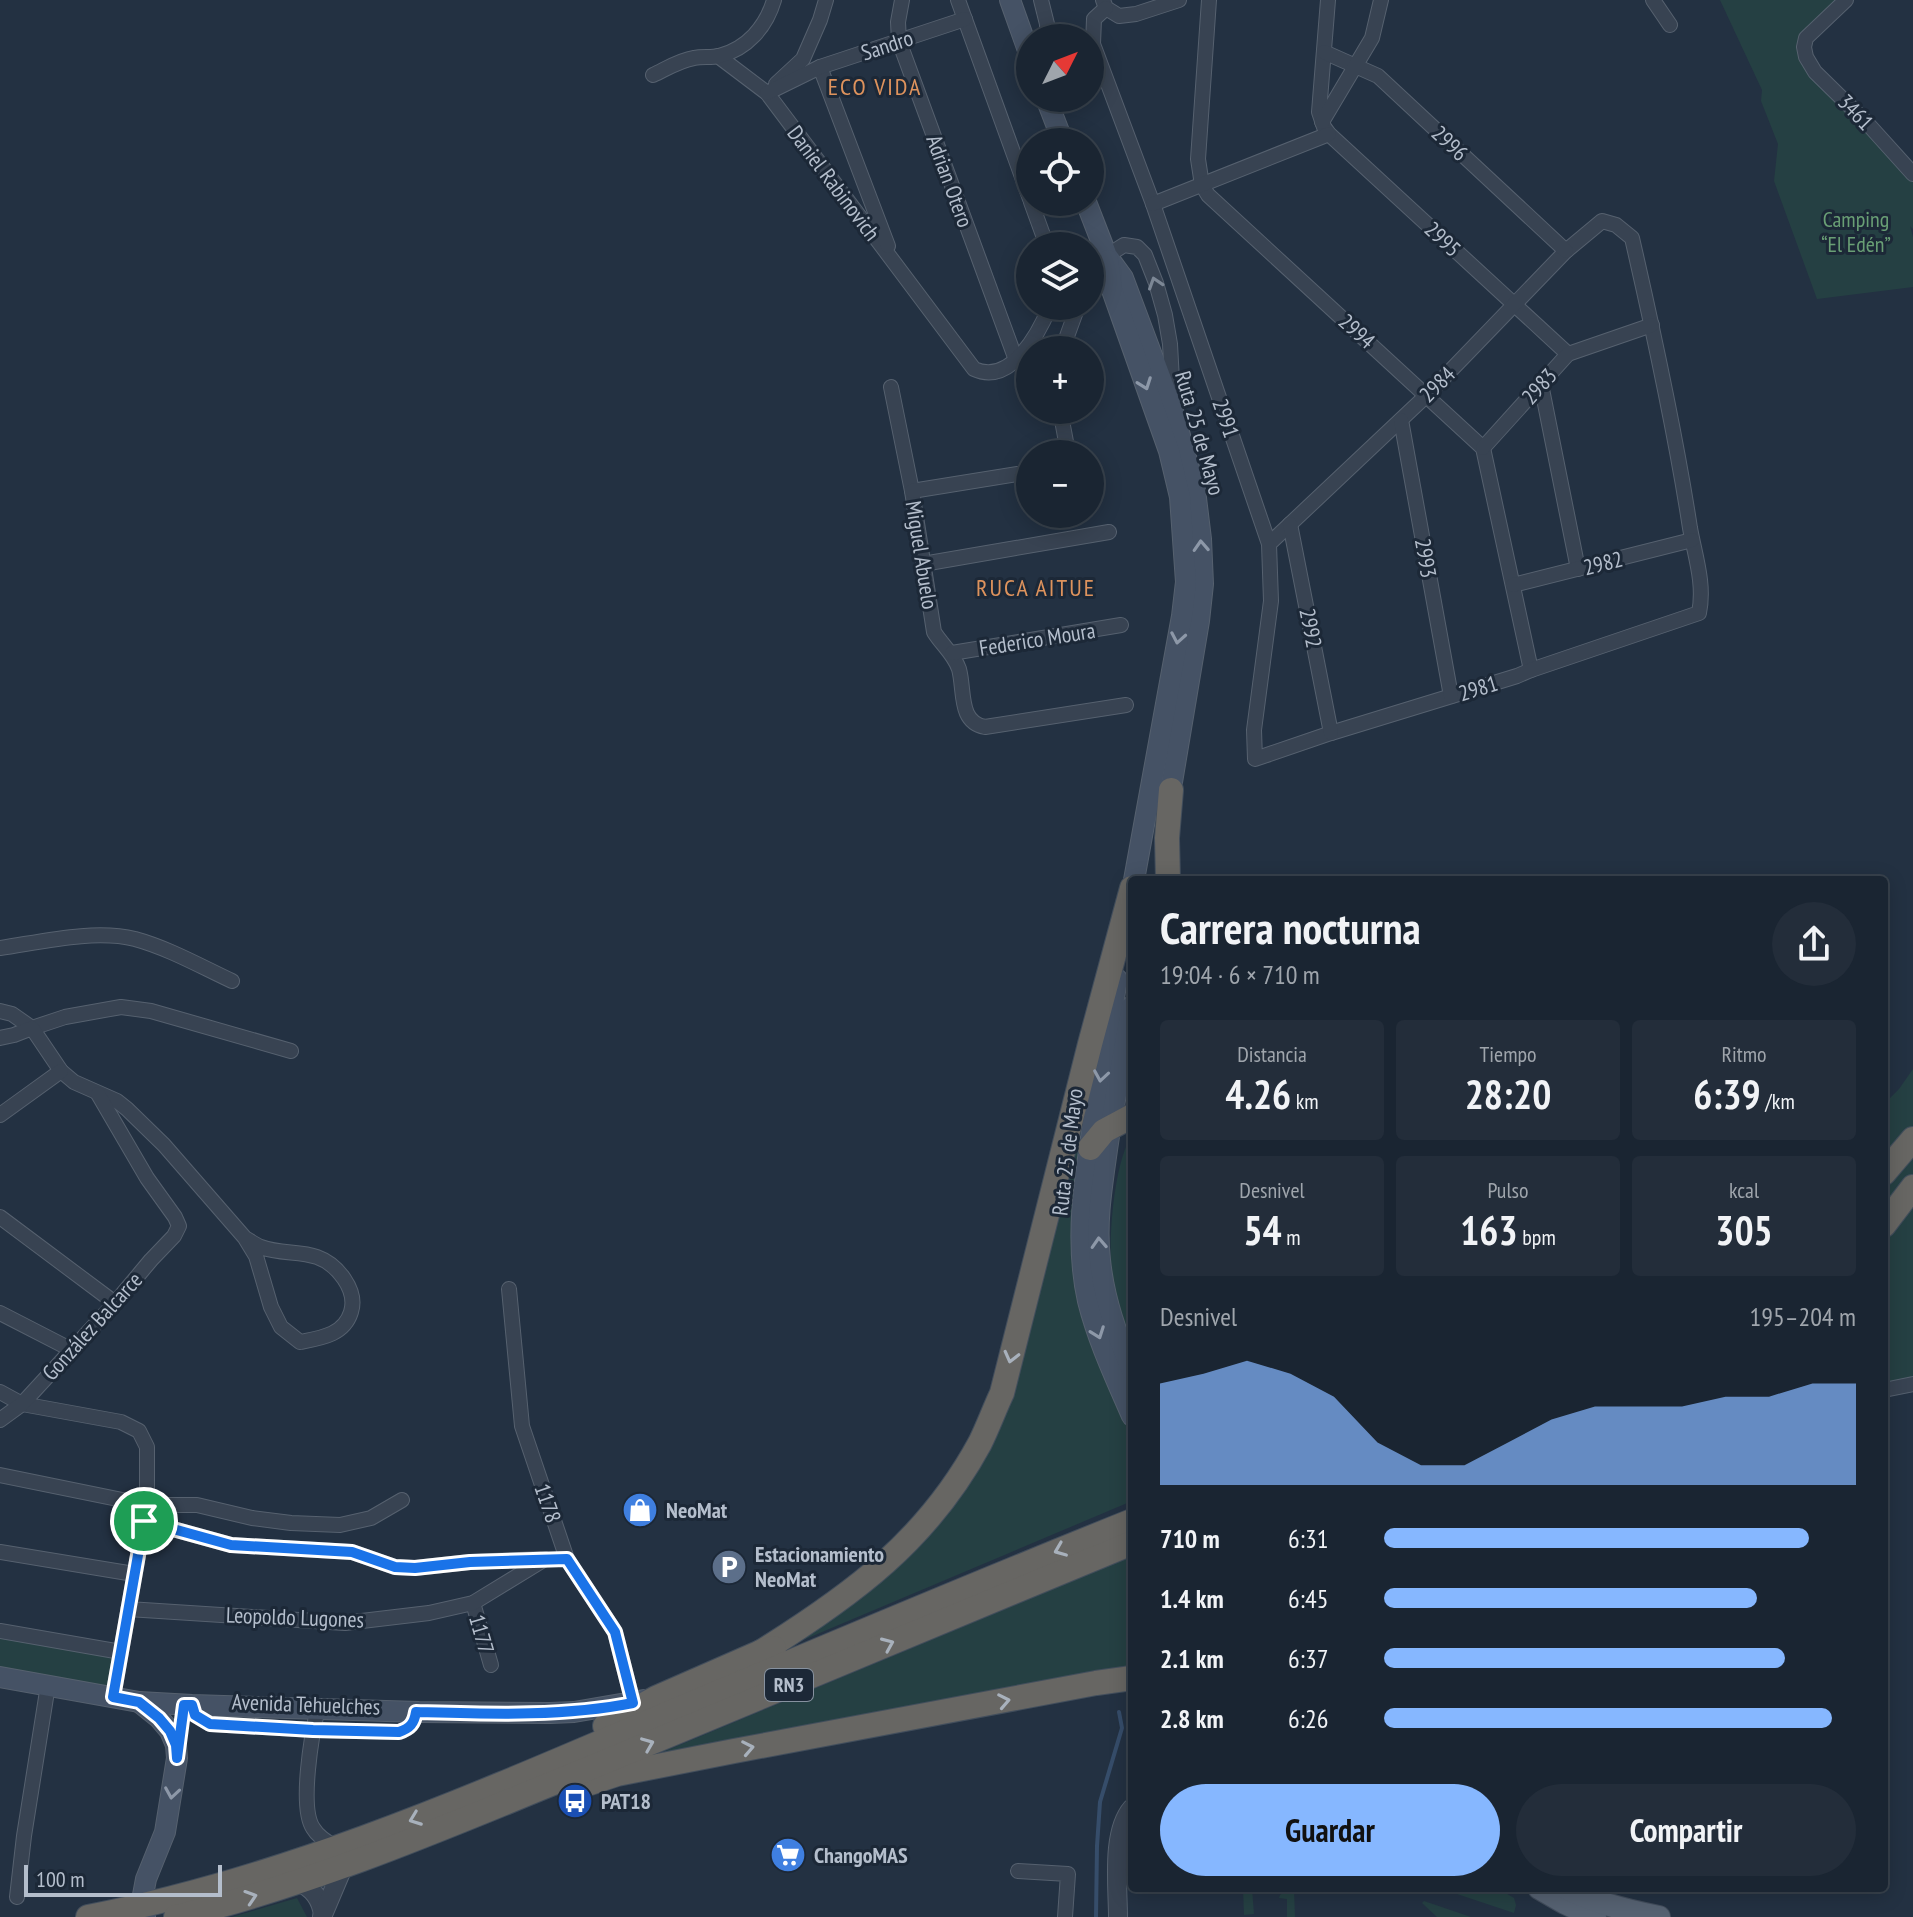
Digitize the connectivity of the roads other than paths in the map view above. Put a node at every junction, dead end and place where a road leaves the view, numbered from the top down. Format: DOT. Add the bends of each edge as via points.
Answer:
graph roads {
  1 [pos="774,0"];
  2 [pos="826,0"];
  3 [pos="902,0"];
  4 [pos="958,0"];
  5 [pos="1041,0"];
  6 [pos="1179,0"];
  7 [pos="1209,0"];
  8 [pos="1328,0"];
  9 [pos="1381,0"];
  10 [pos="1653,0"];
  11 [pos="1846,0"];
  12 [pos="1014,1"];
  13 [pos="1104,4"];
  14 [pos="965,19"];
  15 [pos="1021,24"];
  16 [pos="1047,24"];
  17 [pos="1670,25"];
  18 [pos="899,41"];
  19 [pos="1324,52"];
  20 [pos="718,56"];
  21 [pos="1356,66"];
  22 [pos="820,67"];
  23 [pos="653,75"];
  24 [pos="767,93"];
  25 [pos="1326,128"];
  26 [pos="1016,162"];
  27 [pos="1913,174"];
  28 [pos="1202,185"];
  29 [pos="1153,204"];
  30 [pos="1566,251"];
  31 [pos="1104,257"];
  32 [pos="894,263"];
  33 [pos="1104,264"];
  34 [pos="1104,272"];
  35 [pos="1515,305"];
  36 [pos="1652,325"];
  37 [pos="1568,354"];
  38 [pos="1016,360"];
  39 [pos="1541,384"];
  40 [pos="891,387"];
  41 [pos="1427,395"];
  42 [pos="1174,414"];
  43 [pos="1401,420"];
  44 [pos="1483,448"];
  45 [pos="1016,474"];
  46 [pos="912,491"];
  47 [pos="1290,524"];
  48 [pos="1109,532"];
  49 [pos="1692,540"];
  50 [pos="1269,544"];
  51 [pos="923,564"];
  52 [pos="1578,569"];
  53 [pos="1513,585"];
  54 [pos="1121,625"];
  55 [pos="952,653"];
  56 [pos="1531,670"];
  57 [pos="1451,696"];
  58 [pos="1126,705"];
  59 [pos="1331,733"];
  60 [pos="1255,759"];
  61 [pos="1171,790"];
  62 [pos="1135,876"];
  63 [pos="1156,876"];
  64 [pos="1168,876"];
  65 [pos="1128,903"];
  66 [pos="1128,913"];
  67 [pos="0,948"];
  68 [pos="232,981"];
  69 [pos="0,1011"];
  70 [pos="32,1028"];
  71 [pos="0,1038"];
  72 [pos="1128,1048"];
  73 [pos="291,1051"];
  74 [pos="61,1071"];
  75 [pos="97,1093"];
  76 [pos="0,1115"];
  77 [pos="1121,1121"];
  78 [pos="1913,1139"];
  79 [pos="1090,1148"];
  80 [pos="1894,1169"];
  81 [pos="1913,1187"];
  82 [pos="1888,1189"];
  83 [pos="0,1217"];
  84 [pos="1888,1220"];
  85 [pos="245,1238"];
  86 [pos="509,1289"];
  87 [pos="115,1303"];
  88 [pos="0,1313"];
  89 [pos="72,1350"];
  90 [pos="1128,1361"];
  91 [pos="1912,1389"];
  92 [pos="1888,1390"];
  93 [pos="0,1392"];
  94 [pos="22,1404"];
  95 [pos="1128,1406"];
  96 [pos="0,1420"];
  97 [pos="0,1475"];
  98 [pos="402,1500"];
  99 [pos="147,1505"];
  100 [pos="144,1521"];
  101 [pos="1128,1523"];
  102 [pos="1128,1545"];
  103 [pos="0,1552"];
  104 [pos="545,1559"];
  105 [pos="567,1559"];
  106 [pos="134,1574"];
  107 [pos="473,1603"];
  108 [pos="915,1608"];
  109 [pos="128,1609"];
  110 [pos="0,1631"];
  111 [pos="121,1652"];
  112 [pos="761,1652"];
  113 [pos="491,1665"];
  114 [pos="0,1677"];
  115 [pos="1128,1679"];
  116 [pos="48,1685"];
  117 [pos="113,1697"];
  118 [pos="644,1700"];
  119 [pos="139,1702"];
  120 [pos="188,1705"];
  121 [pos="318,1708"];
  122 [pos="416,1712"];
  123 [pos="313,1730"];
  124 [pos="177,1758"];
  125 [pos="488,1790"];
  126 [pos="1128,1813"];
  127 [pos="311,1826"];
  128 [pos="446,1827"];
  129 [pos="340,1857"];
  130 [pos="1018,1871"];
  131 [pos="298,1872"];
  132 [pos="1546,1892"];
  133 [pos="1575,1892"];
  134 [pos="17,1897"];
  135 [pos="144,1912"];
  136 [pos="322,1916"];
  137 [pos="88,1917"];
  138 [pos="176,1917"];
  139 [pos="1065,1917"];
  140 [pos="1118,1917"];
  141 [pos="1595,1917"];
  142 [pos="1659,1917"];
  1 -- 20 [label="street" via="745,46"];
  2 -- 24 [label="street" via="803,59"];
  3 -- 18 [label="street, Adrian Otero"];
  4 -- 14 [label="street"];
  5 -- 16 [label="street"];
  6 -- 13 [label="street" via="1119,16"];
  7 -- 28 [label="street" via="1198,159"];
  8 -- 19 [label="street"];
  9 -- 21 [label="street" via="1372,38"];
  10 -- 17 [label="street"];
  11 -- 27 [label="street, 3461" via="1806,38 1806,57"];
  12 -- 15 [label="main road"];
  13 -- 29 [label="street, 2991" via="1094,19 1093,44"];
  14 -- 18 [label="street, Sandro"];
  14 -- 26 [label="street"];
  18 -- 22 [label="street, Sandro"];
  18 -- 38 [label="street, Adrian Otero"];
  19 -- 21 [label="street, 2996"];
  19 -- 25 [label="street" via="1319,112"];
  20 -- 23 [label="street" via="692,58"];
  20 -- 24 [label="street, Daniel Rabinovich"];
  21 -- 25 [label="street"];
  21 -- 30 [label="street, 2996" via="1378,76"];
  22 -- 24 [label="street, Sandro"];
  22 -- 32 [label="street"];
  24 -- 32 [label="street, Daniel Rabinovich"];
  25 -- 28 [label="street"];
  25 -- 35 [label="street, 2995"];
  28 -- 29 [label="street"];
  28 -- 41 [label="street, 2994"];
  29 -- 50 [label="street, 2991"];
  30 -- 35 [label="street, 2984"];
  30 -- 36 [label="street, 2984" via="1602,221 1632,238"];
  42 -- 31 [label="street, one-way" via="1165,315 1145,255 1124,245"];
  32 -- 38 [label="street, Daniel Rabinovich" via="974,369 1002,369"];
  33 -- 42 [label="main road, Ruta 25 de Mayo" via="1123,278"];
  34 -- 62 [label="main road, one-way" via="1169,451 1185,546 1182,616"];
  35 -- 37 [label="street, 2995"];
  35 -- 41 [label="street, 2984"];
  36 -- 37 [label="street, 2983"];
  36 -- 49 [label="street"];
  37 -- 39 [label="street, 2983"];
  39 -- 44 [label="street, 2983"];
  39 -- 52 [label="street"];
  40 -- 46 [label="street, Miguel Abuelo"];
  41 -- 43 [label="street, 2984"];
  41 -- 44 [label="street, 2994"];
  61 -- 42 [label="main road, Ruta 25 de Mayo, one-way" via="1203,584 1195,490"];
  43 -- 47 [label="street, 2984"];
  43 -- 57 [label="street, 2993"];
  44 -- 53 [label="street"];
  45 -- 46 [label="street"];
  46 -- 51 [label="street, Miguel Abuelo"];
  47 -- 50 [label="street, 2984"];
  47 -- 59 [label="street, 2992"];
  48 -- 51 [label="street"];
  49 -- 52 [label="street, 2982"];
  49 -- 56 [label="street, 2981" via="1701,580 1699,613"];
  50 -- 60 [label="street, 2991" via="1271,601"];
  51 -- 55 [label="street, Miguel Abuelo" via="934,632"];
  52 -- 53 [label="street, 2982"];
  53 -- 56 [label="street"];
  54 -- 55 [label="street, Federico Moura"];
  55 -- 58 [label="street, Miguel Abuelo" via="967,717 974,725"];
  56 -- 57 [label="street, 2981"];
  57 -- 59 [label="street, 2981"];
  59 -- 60 [label="street, 2981"];
  61 -- 63 [label="main road, Ruta 25 de Mayo"];
  61 -- 64 [label="highway"];
  65 -- 112 [label="highway, one-way" via="1002,1393 981,1440 936,1509 890,1560"];
  66 -- 79 [label="main road, Ruta 25 de Mayo, one-way"];
  67 -- 68 [label="street" via="93,935 133,939"];
  69 -- 70 [label="street"];
  70 -- 71 [label="street"];
  70 -- 73 [label="street" via="121,1007"];
  70 -- 74 [label="street"];
  72 -- 77 [label="main road, Ruta 25 de Mayo"];
  74 -- 75 [label="street"];
  74 -- 76 [label="street"];
  75 -- 85 [label="street" via="117,1101 164,1145"];
  75 -- 87 [label="street, González Balcarce" via="179,1226"];
  77 -- 79 [label="highway"];
  90 -- 77 [label="main road, Ruta 25 de Mayo, one-way" via="1111,1316 1098,1213"];
  78 -- 80 [label="highway"];
  79 -- 95 [label="main road, Ruta 25 de Mayo, one-way" via="1082,1215 1084,1276 1094,1323"];
  80 -- 82 [label="highway"];
  81 -- 84 [label="highway"];
  83 -- 87 [label="street"];
  85 -- 85 [label="street" via="281,1327 300,1342 325,1338 342,1328 353,1302 350,1287 333,1268 320,1258 262,1248"];
  86 -- 105 [label="street, 1178" via="522,1426"];
  87 -- 89 [label="street, González Balcarce"];
  88 -- 89 [label="street"];
  89 -- 94 [label="street, González Balcarce"];
  91 -- 92 [label="street"];
  93 -- 94 [label="street"];
  94 -- 96 [label="street, González Balcarce"];
  94 -- 99 [label="street" via="121,1422 139,1431 147,1447"];
  97 -- 99 [label="street"];
  98 -- 99 [label="street" via="371,1518 340,1525 291,1523 197,1505"];
  99 -- 100 [label="street"];
  100 -- 104 [label="street" via="231,1545 352,1552 395,1567"];
  100 -- 106 [label="street"];
  101 -- 108 [label="highway, RN3, one-way"];
  128 -- 102 [label="highway, RN3, one-way"];
  103 -- 106 [label="street"];
  104 -- 105 [label="street"];
  104 -- 107 [label="street, Leopoldo Lugones"];
  105 -- 118 [label="street, 1178" via="615,1632"];
  106 -- 109 [label="street"];
  107 -- 109 [label="street, Leopoldo Lugones" via="345,1623"];
  107 -- 113 [label="street, 1177"];
  108 -- 112 [label="highway"];
  108 -- 125 [label="highway, RN3"];
  109 -- 111 [label="street"];
  110 -- 111 [label="street"];
  111 -- 117 [label="street"];
  112 -- 118 [label="highway"];
  114 -- 116 [label="main road, Avenida Tehuelches"];
  128 -- 115 [label="highway, one-way" via="617,1774"];
  116 -- 117 [label="main road, Avenida Tehuelches"];
  116 -- 134 [label="street"];
  117 -- 119 [label="main road, Avenida Tehuelches"];
  118 -- 122 [label="main road, Avenida Tehuelches" via="574,1712"];
  118 -- 125 [label="highway"];
  119 -- 120 [label="main road, Avenida Tehuelches"];
  119 -- 124 [label="main road" via="170,1731"];
  120 -- 121 [label="main road, Avenida Tehuelches"];
  120 -- 123 [label="street, Avenida Tehuelches" via="210,1724"];
  120 -- 124 [label="main road"];
  121 -- 122 [label="main road, Avenida Tehuelches"];
  121 -- 123 [label="street"];
  122 -- 123 [label="street, Avenida Tehuelches" via="415,1721 399,1732"];
  123 -- 127 [label="street" via="308,1768"];
  124 -- 135 [label="main road, one-way" via="165,1832 146,1879"];
  125 -- 129 [label="highway, RN3, one-way"];
  126 -- 140 [label="street" via="1118,1847"];
  127 -- 129 [label="street"];
  127 -- 131 [label="street"];
  128 -- 129 [label="highway, RN3"];
  129 -- 131 [label="highway, RN3"];
  129 -- 136 [label="street"];
  130 -- 139 [label="street" via="1068,1874"];
  131 -- 135 [label="highway, RN3"];
  131 -- 136 [label="street" via="315,1893"];
  138 -- 131 [label="highway, RN3, one-way" via="227,1905"];
  132 -- 141 [label="main road"];
  133 -- 142 [label="main road"];
  135 -- 137 [label="highway, RN3"];
}
